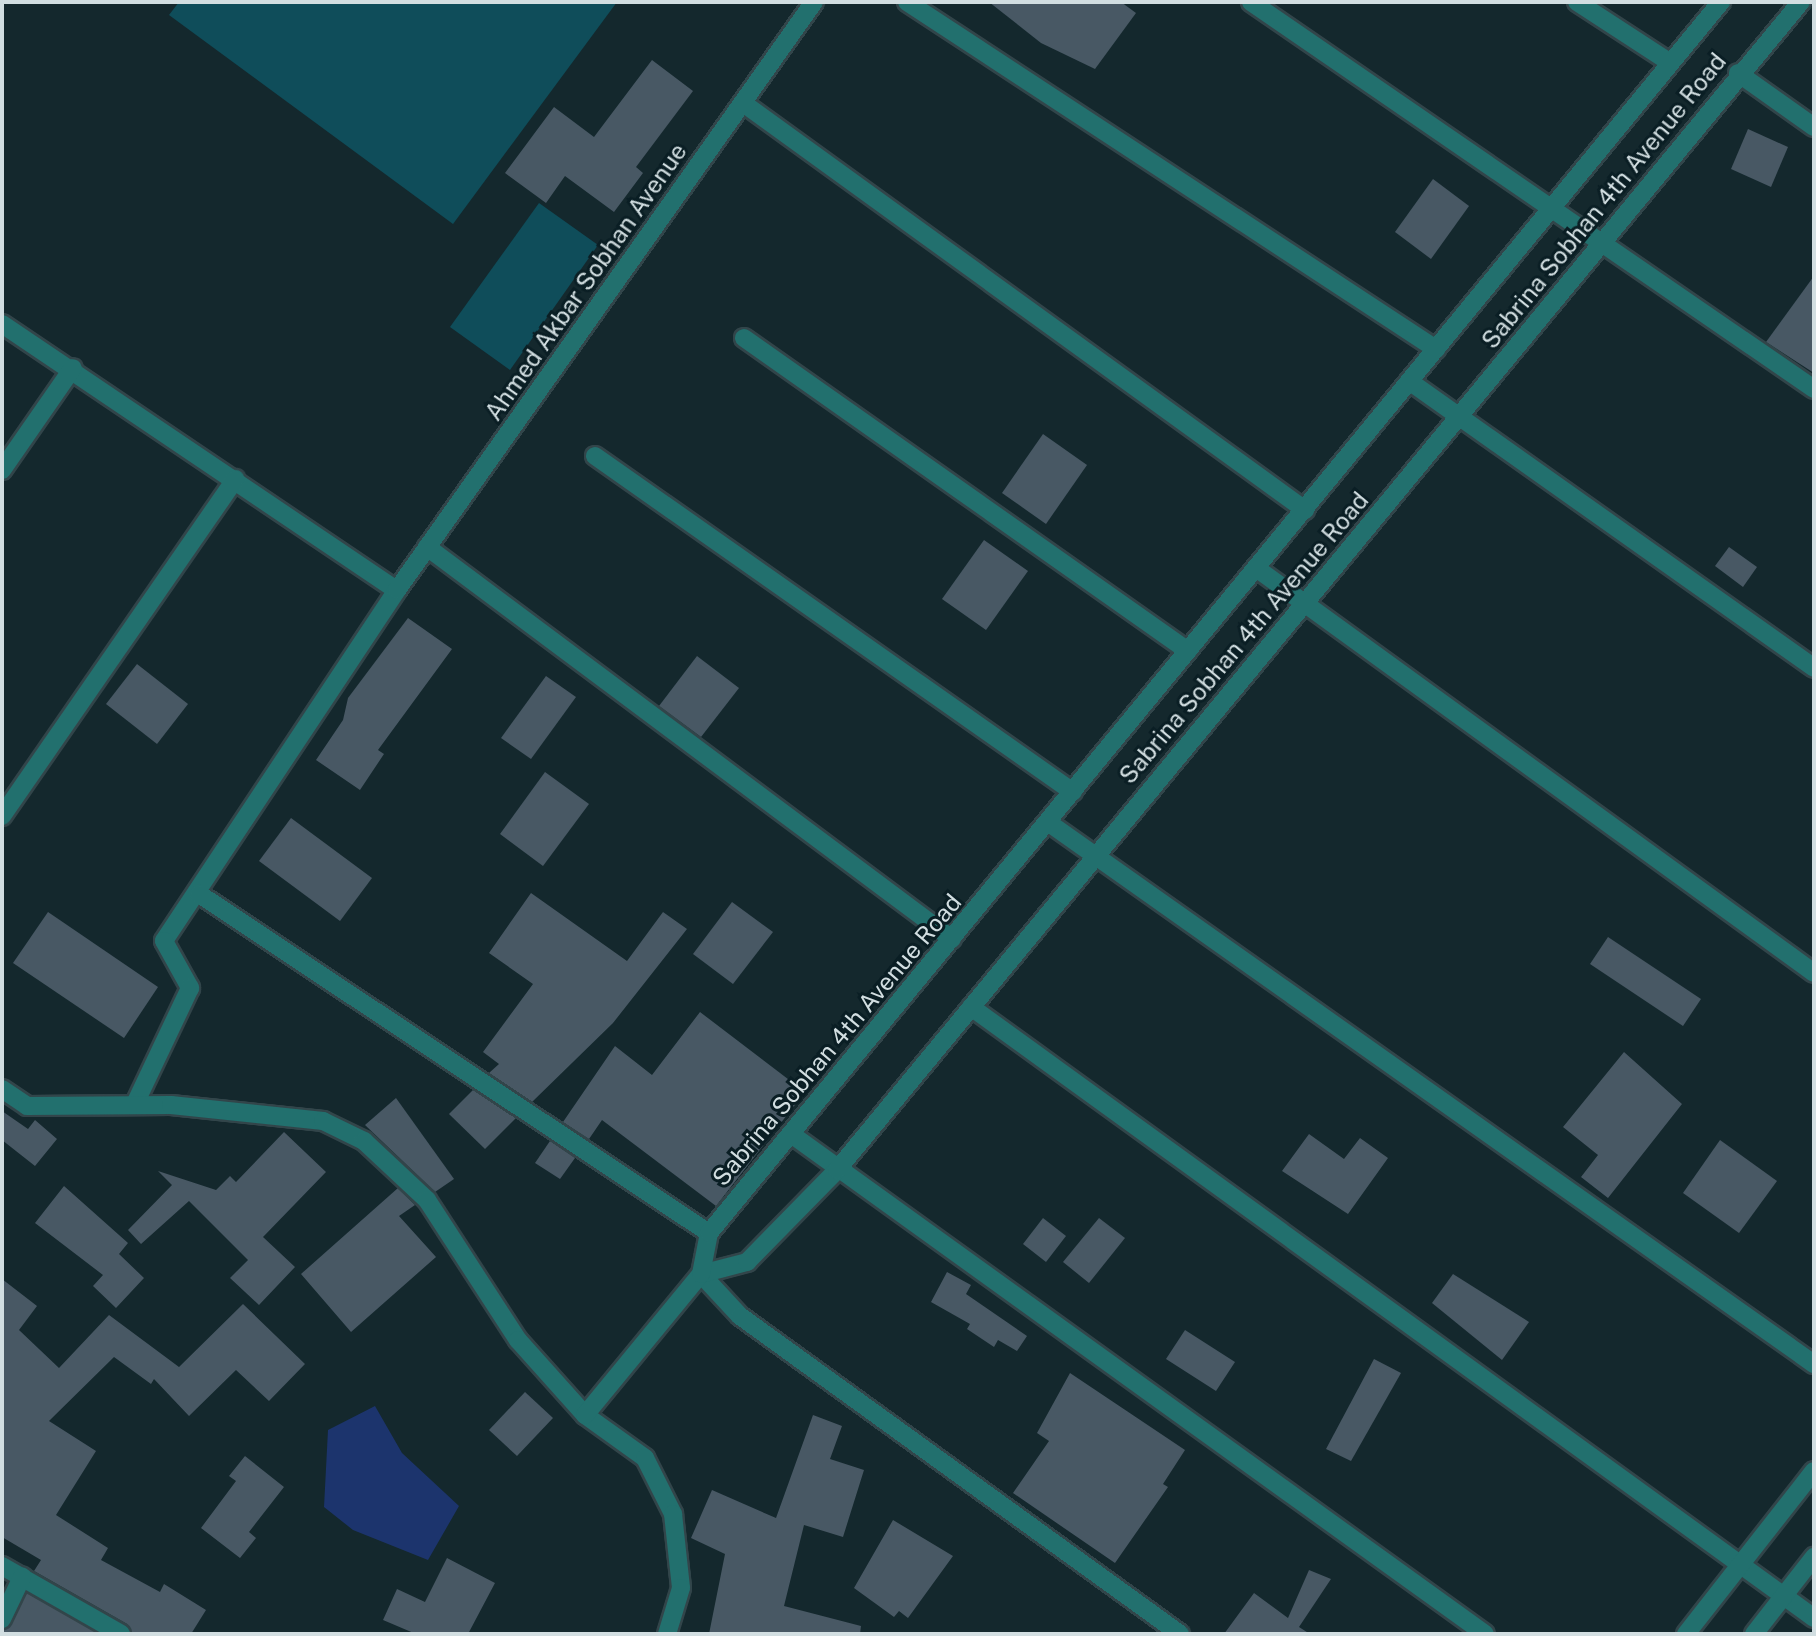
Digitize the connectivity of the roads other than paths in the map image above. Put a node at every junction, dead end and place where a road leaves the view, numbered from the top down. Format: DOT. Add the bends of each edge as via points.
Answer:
graph roads {
  1 [pos="814,2"];
  2 [pos="908,2"];
  3 [pos="1251,2"];
  4 [pos="1577,2"];
  5 [pos="1721,2"];
  6 [pos="1801,2"];
  7 [pos="1669,62"];
  8 [pos="1738,73"];
  9 [pos="743,103"];
  10 [pos="1814,127"];
  11 [pos="1551,206"];
  12 [pos="1605,242"];
  13 [pos="2,324"];
  14 [pos="744,338"];
  15 [pos="1436,349"];
  16 [pos="73,368"];
  17 [pos="1409,382"];
  18 [pos="1814,389"];
  19 [pos="1458,417"];
  20 [pos="595,456"];
  21 [pos="2,471"];
  22 [pos="234,479"];
  23 [pos="1305,510"];
  24 [pos="427,547"];
  25 [pos="1256,568"];
  26 [pos="397,590"];
  27 [pos="1305,602"];
  28 [pos="1188,651"];
  29 [pos="1814,668"];
  30 [pos="1073,792"];
  31 [pos="2,816"];
  32 [pos="1049,822"];
  33 [pos="1095,857"];
  34 [pos="199,894"];
  35 [pos="951,939"];
  36 [pos="1814,973"];
  37 [pos="971,1007"];
  38 [pos="2,1089"];
  39 [pos="135,1104"];
  40 [pos="791,1134"];
  41 [pos="837,1170"];
  42 [pos="709,1233"];
  43 [pos="701,1274"];
  44 [pos="1814,1364"];
  45 [pos="585,1415"];
  46 [pos="1814,1471"];
  47 [pos="1814,1557"];
  48 [pos="2,1566"];
  49 [pos="1739,1567"];
  50 [pos="22,1577"];
  51 [pos="1783,1597"];
  52 [pos="1814,1618"];
  53 [pos="2,1619"];
  54 [pos="121,1634"];
  55 [pos="667,1634"];
  56 [pos="1180,1634"];
  57 [pos="1485,1634"];
  58 [pos="1686,1634"];
  59 [pos="1754,1634"];
  1 -- 9 [label="street, Ahmed Akbar Sobhan Avenue"];
  2 -- 15 [label="street"];
  3 -- 11 [label="street"];
  4 -- 7 [label="street"];
  5 -- 7 [label="street, Sabrina Sobhan 4th Avenue Road"];
  6 -- 8 [label="street, Sabrina Sobhan 4th Avenue Road"];
  7 -- 11 [label="street, Sabrina Sobhan 4th Avenue Road"];
  8 -- 10 [label="street"];
  8 -- 12 [label="street, Sabrina Sobhan 4th Avenue Road"];
  9 -- 23 [label="street"];
  9 -- 24 [label="street, Ahmed Akbar Sobhan Avenue"];
  11 -- 12 [label="street"];
  11 -- 15 [label="street, Sabrina Sobhan 4th Avenue Road"];
  12 -- 18 [label="street"];
  12 -- 19 [label="street, Sabrina Sobhan 4th Avenue Road"];
  13 -- 16 [label="street"];
  14 -- 28 [label="street"];
  15 -- 17 [label="street, Sabrina Sobhan 4th Avenue Road"];
  16 -- 21 [label="street"];
  16 -- 22 [label="street"];
  17 -- 19 [label="street"];
  17 -- 23 [label="street, Sabrina Sobhan 4th Avenue Road"];
  19 -- 27 [label="street, Sabrina Sobhan 4th Avenue Road"];
  19 -- 29 [label="street"];
  20 -- 30 [label="street"];
  22 -- 26 [label="street"];
  22 -- 31 [label="street"];
  23 -- 25 [label="street, Sabrina Sobhan 4th Avenue Road"];
  24 -- 26 [label="street, Ahmed Akbar Sobhan Avenue"];
  24 -- 35 [label="street"];
  25 -- 27 [label="street"];
  25 -- 28 [label="street, Sabrina Sobhan 4th Avenue Road"];
  26 -- 34 [label="street, Ahmed Akbar Sobhan Avenue"];
  27 -- 33 [label="street, Sabrina Sobhan 4th Avenue Road"];
  27 -- 36 [label="street"];
  28 -- 30 [label="street, Sabrina Sobhan 4th Avenue Road"];
  30 -- 32 [label="street, Sabrina Sobhan 4th Avenue Road"];
  32 -- 33 [label="street"];
  32 -- 35 [label="street, Sabrina Sobhan 4th Avenue Road"];
  33 -- 37 [label="street, Sabrina Sobhan 4th Avenue Road"];
  33 -- 44 [label="street"];
  34 -- 39 [label="street, Ahmed Akbar Sobhan Avenue" via="164,941 190,988"];
  34 -- 42 [label="street"];
  35 -- 40 [label="street, Sabrina Sobhan 4th Avenue Road"];
  37 -- 41 [label="street, Sabrina Sobhan 4th Avenue Road"];
  37 -- 49 [label="street"];
  38 -- 39 [label="street" via="27,1106"];
  39 -- 45 [label="street" via="323,1121 364,1141 428,1200 518,1340"];
  40 -- 41 [label="street"];
  40 -- 42 [label="street, Sabrina Sobhan 4th Avenue Road"];
  41 -- 43 [label="street, Sabrina Sobhan 4th Avenue Road" via="747,1262"];
  41 -- 57 [label="street"];
  42 -- 43 [label="street, Sabrina Sobhan 4th Avenue Road"];
  43 -- 45 [label="street, Sabrina Sobhan 4th Avenue Road"];
  43 -- 56 [label="street" via="740,1316"];
  45 -- 55 [label="street" via="645,1458 673,1514 681,1588"];
  46 -- 49 [label="street"];
  47 -- 51 [label="street"];
  48 -- 50 [label="street"];
  49 -- 51 [label="street"];
  49 -- 58 [label="street"];
  50 -- 53 [label="street"];
  50 -- 54 [label="street"];
  51 -- 52 [label="street"];
  51 -- 59 [label="street"];
}
